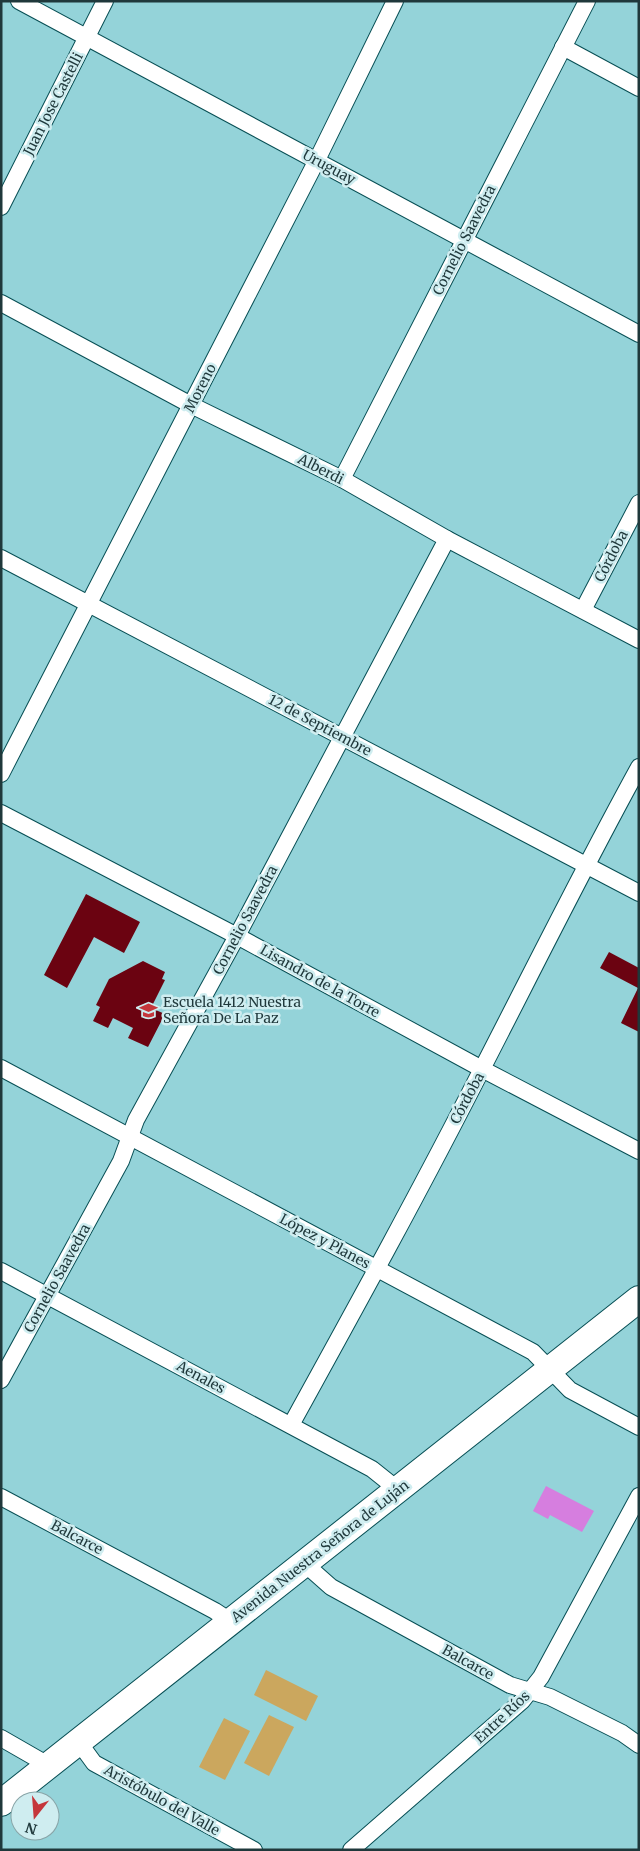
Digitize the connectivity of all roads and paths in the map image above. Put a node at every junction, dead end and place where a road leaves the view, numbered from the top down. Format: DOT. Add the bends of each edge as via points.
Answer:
graph roads {
  1 [pos="19,1"];
  2 [pos="105,1"];
  3 [pos="395,1"];
  4 [pos="587,1"];
  5 [pos="87,37"];
  6 [pos="563,47"];
  7 [pos="639,88"];
  8 [pos="317,160"];
  9 [pos="1,207"];
  10 [pos="464,239"];
  11 [pos="1,303"];
  12 [pos="639,334"];
  13 [pos="192,404"];
  14 [pos="342,479"];
  15 [pos="639,503"];
  16 [pos="448,538"];
  17 [pos="1,558"];
  18 [pos="89,604"];
  19 [pos="583,610"];
  20 [pos="639,640"];
  21 [pos="343,736"];
  22 [pos="639,767"];
  23 [pos="1,774"];
  24 [pos="1,813"];
  25 [pos="586,865"];
  26 [pos="639,893"];
  27 [pos="237,936"];
  28 [pos="1,1068"];
  29 [pos="482,1070"];
  30 [pos="131,1137"];
  31 [pos="639,1151"];
  32 [pos="377,1268"];
  33 [pos="1,1271"];
  34 [pos="46,1295"];
  35 [pos="639,1299"];
  36 [pos="550,1370"];
  37 [pos="1,1380"];
  38 [pos="291,1425"];
  39 [pos="639,1427"];
  40 [pos="397,1489"];
  41 [pos="639,1496"];
  42 [pos="1,1497"];
  43 [pos="305,1564"];
  44 [pos="230,1621"];
  45 [pos="531,1691"];
  46 [pos="1,1738"];
  47 [pos="78,1741"];
  48 [pos="639,1745"];
  49 [pos="48,1765"];
  50 [pos="1,1803"];
  51 [pos="254,1850"];
  52 [pos="351,1850"];
  1 -- 5 [label="street, Uruguay"];
  2 -- 5 [label="street, Juan Jose Castelli"];
  3 -- 8 [label="street, Moreno"];
  4 -- 6 [label="street, Cornelio Saavedra"];
  5 -- 8 [label="street, Uruguay"];
  5 -- 9 [label="street, Juan Jose Castelli"];
  6 -- 7 [label="street"];
  6 -- 10 [label="street, Cornelio Saavedra"];
  8 -- 10 [label="street, Uruguay"];
  8 -- 13 [label="street, Moreno"];
  10 -- 12 [label="street, Uruguay"];
  10 -- 14 [label="street, Cornelio Saavedra"];
  11 -- 13 [label="street, Alberdi"];
  13 -- 14 [label="street, Alberdi"];
  13 -- 18 [label="street, Moreno"];
  14 -- 16 [label="street, Alberdi"];
  15 -- 19 [label="street, Córdoba"];
  16 -- 19 [label="street, Alberdi"];
  16 -- 21 [label="street, Cornelio Saavedra"];
  17 -- 18 [label="street, 12 de Septiembre"];
  18 -- 21 [label="street, 12 de Septiembre"];
  18 -- 23 [label="street, Moreno"];
  19 -- 20 [label="street, Alberdi"];
  21 -- 25 [label="street, 12 de Septiembre"];
  21 -- 27 [label="street, Cornelio Saavedra"];
  22 -- 25 [label="street, Córdoba"];
  24 -- 27 [label="street, Lisandro de la Torre"];
  25 -- 26 [label="street, 12 de Septiembre"];
  25 -- 29 [label="street, Córdoba"];
  27 -- 29 [label="street, Lisandro de la Torre"];
  27 -- 30 [label="street, Cornelio Saavedra" via="136,1120"];
  28 -- 30 [label="street, López y Planes"];
  29 -- 31 [label="street, Lisandro de la Torre"];
  29 -- 32 [label="street, Córdoba"];
  30 -- 32 [label="street, López y Planes"];
  30 -- 34 [label="street, Cornelio Saavedra" via="121,1161"];
  32 -- 36 [label="street, López y Planes" via="533,1352"];
  32 -- 38 [label="street, Córdoba"];
  33 -- 34 [label="street, Aenales"];
  34 -- 37 [label="street, Cornelio Saavedra"];
  34 -- 38 [label="street, Aenales"];
  35 -- 36 [label="main road, Avenida Nuestra Señora de Luján"];
  36 -- 39 [label="street, López y Planes" via="570,1390"];
  36 -- 40 [label="main road, Avenida Nuestra Señora de Luján"];
  38 -- 40 [label="street, Aenales" via="372,1470"];
  40 -- 43 [label="main road, Avenida Nuestra Señora de Luján"];
  41 -- 45 [label="street, Entre Ríos"];
  42 -- 44 [label="street, Balcarce" via="215,1610"];
  43 -- 44 [label="main road, Avenida Nuestra Señora de Luján"];
  43 -- 45 [label="street, Balcarce" via="331,1586 510,1685"];
  44 -- 47 [label="main road, Avenida Nuestra Señora de Luján"];
  45 -- 48 [label="street, Balcarce" via="550,1697 622,1733"];
  45 -- 52 [label="street, Entre Ríos"];
  46 -- 49 [label="street"];
  47 -- 49 [label="main road, Avenida Nuestra Señora de Luján"];
  47 -- 51 [label="street, Aristóbulo del Valle" via="94,1762"];
  49 -- 50 [label="main road, Avenida Nuestra Señora de Luján"];
}
